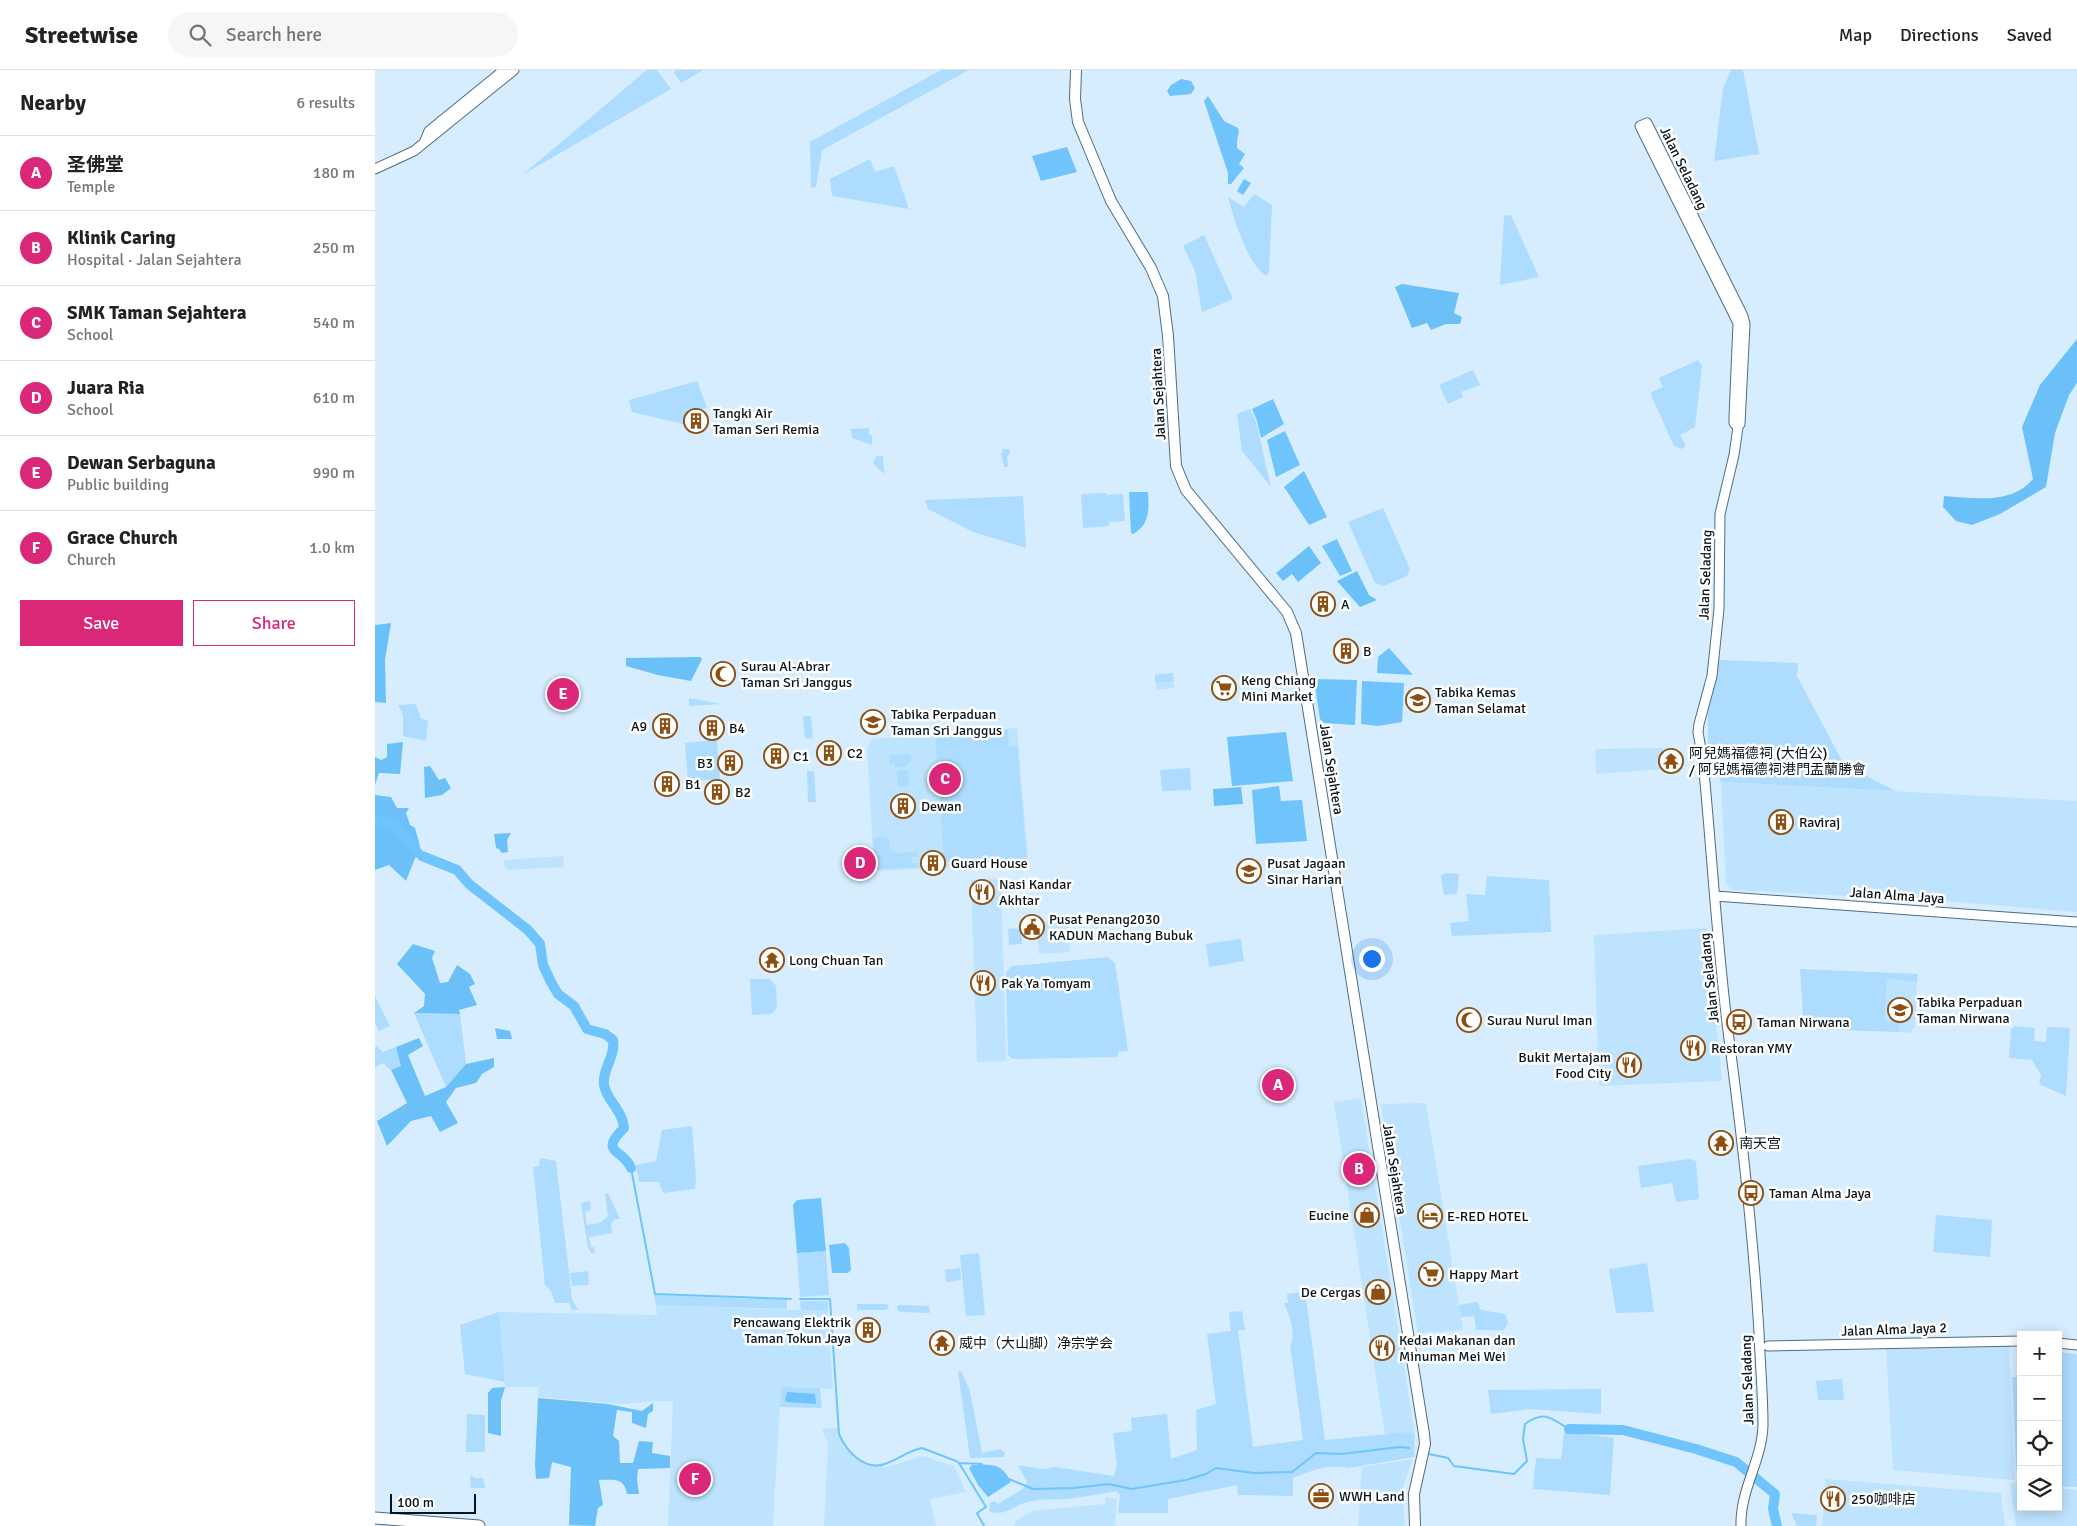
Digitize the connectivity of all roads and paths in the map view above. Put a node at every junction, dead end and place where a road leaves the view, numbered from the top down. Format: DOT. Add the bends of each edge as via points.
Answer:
graph roads {
  1 [pos="504,70"];
  2 [pos="514,70"];
  3 [pos="1076,70"];
  4 [pos="424,143"];
  5 [pos="375,169"];
  6 [pos="1737,428"];
  7 [pos="1715,896"];
  8 [pos="2077,922"];
  9 [pos="1758,1323"];
  10 [pos="2017,1341"];
  11 [pos="2062,1343"];
  12 [pos="2077,1345"];
  13 [pos="1768,1346"];
  14 [pos="1761,1363"];
  15 [pos="375,1518"];
  16 [pos="479,1526"];
  17 [pos="1415,1526"];
  18 [pos="1741,1526"];
  1 -- 4 [label="street" via="429,131"];
  2 -- 4 [label="street"];
  3 -- 17 [label="main road, Jalan Sejahtera" via="1078,122 1111,201 1151,268 1163,296 1176,466 1180,478 1194,500 1287,612 1296,633 1424,1434 1413,1494"];
  4 -- 5 [label="street"];
  6 -- 6 [label="street, Jalan Seladang" via="1733,417 1738,323 1639,126 1647,122 1745,322 1740,424"];
  6 -- 7 [label="street, Jalan Seladang" via="1720,514 1719,610 1712,676 1698,732"];
  7 -- 8 [label="street, Jalan Alma Jaya"];
  7 -- 9 [label="street, Jalan Seladang" via="1744,1153"];
  9 -- 13 [label="street"];
  9 -- 14 [label="street, Jalan Seladang"];
  10 -- 13 [label="street, Jalan Alma Jaya 2"];
  11 -- 12 [label="street"];
  13 -- 14 [label="street"];
  14 -- 18 [label="street, Jalan Seladang" via="1762,1437 1745,1490"];
  15 -- 16 [label="main road"];
}
